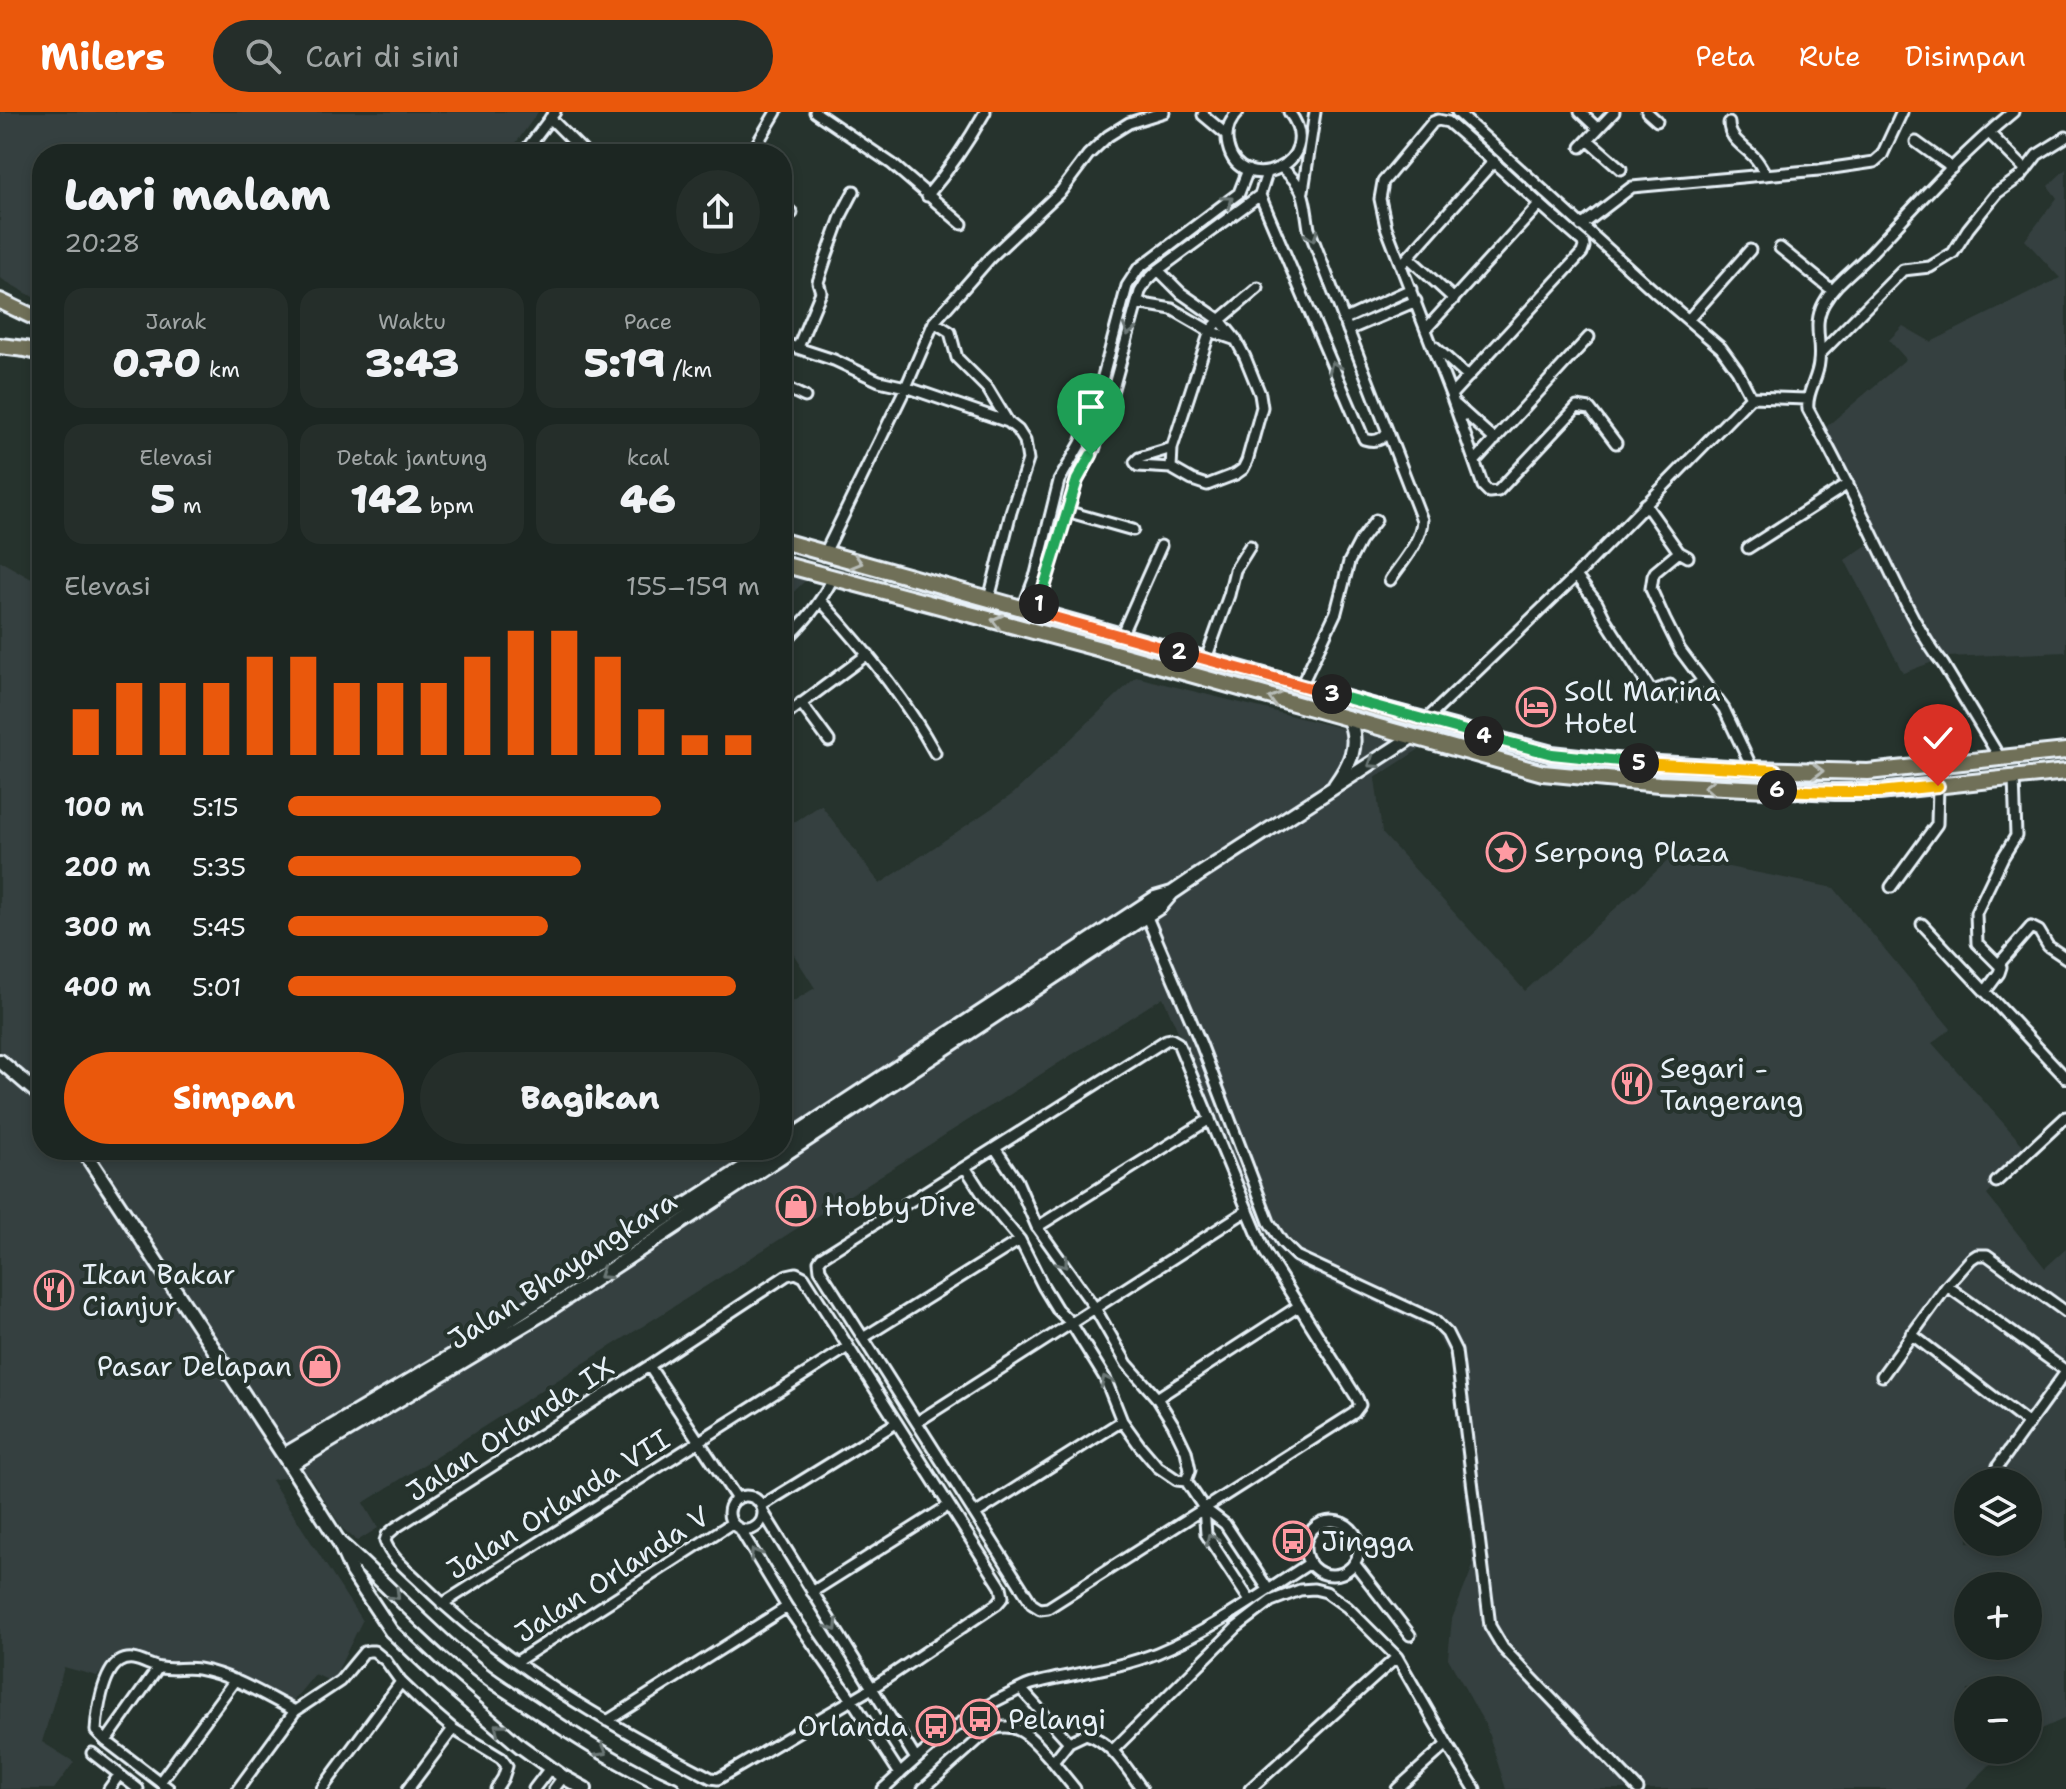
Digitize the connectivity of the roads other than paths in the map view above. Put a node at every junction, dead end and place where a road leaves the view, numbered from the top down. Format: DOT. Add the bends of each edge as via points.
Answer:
graph roads {
  1 [pos="776,112"];
  2 [pos="815,112"];
  3 [pos="985,112"];
  4 [pos="1164,112"];
  5 [pos="1238,112"];
  6 [pos="1315,112"];
  7 [pos="1457,112"];
  8 [pos="1580,112"];
  9 [pos="1614,112"];
  10 [pos="1647,112"];
  11 [pos="1902,112"];
  12 [pos="2013,112"];
  13 [pos="1292,113"];
  14 [pos="552,115"];
  15 [pos="1203,115"];
  16 [pos="1657,121"];
  17 [pos="1729,123"];
  18 [pos="1598,129"];
  19 [pos="1990,134"];
  20 [pos="1227,135"];
  21 [pos="2066,137"];
  22 [pos="1916,142"];
  23 [pos="1310,143"];
  24 [pos="530,144"];
  25 [pos="577,144"];
  26 [pos="756,144"];
  27 [pos="1298,148"];
  28 [pos="1494,161"];
  29 [pos="1282,168"];
  30 [pos="1952,168"];
  31 [pos="1621,169"];
  32 [pos="1248,170"];
  33 [pos="2026,170"];
  34 [pos="1267,173"];
  35 [pos="1766,175"];
  36 [pos="854,191"];
  37 [pos="1303,191"];
  38 [pos="1260,195"];
  39 [pos="927,196"];
  40 [pos="1539,205"];
  41 [pos="962,224"];
  42 [pos="1581,226"];
  43 [pos="1192,227"];
  44 [pos="1201,240"];
  45 [pos="1780,248"];
  46 [pos="1750,250"];
  47 [pos="1405,260"];
  48 [pos="1158,270"];
  49 [pos="1258,288"];
  50 [pos="1411,289"];
  51 [pos="1832,290"];
  52 [pos="1181,293"];
  53 [pos="1454,299"];
  54 [pos="1416,301"];
  55 [pos="1,302"];
  56 [pos="1137,303"];
  57 [pos="1172,309"];
  58 [pos="1362,312"];
  59 [pos="32,316"];
  60 [pos="1220,320"];
  61 [pos="1343,320"];
  62 [pos="1688,320"];
  63 [pos="934,322"];
  64 [pos="1365,323"];
  65 [pos="1426,329"];
  66 [pos="1348,330"];
  67 [pos="1210,331"];
  68 [pos="1589,337"];
  69 [pos="1236,340"];
  70 [pos="1432,344"];
  71 [pos="0,346"];
  72 [pos="792,346"];
  73 [pos="798,347"];
  74 [pos="32,351"];
  75 [pos="1820,354"];
  76 [pos="1468,377"];
  77 [pos="906,387"];
  78 [pos="792,391"];
  79 [pos="805,397"];
  80 [pos="1751,397"];
  81 [pos="1097,399"];
  82 [pos="1453,399"];
  83 [pos="1807,399"];
  84 [pos="1109,403"];
  85 [pos="1008,422"];
  86 [pos="1387,432"];
  87 [pos="1495,440"];
  88 [pos="1616,443"];
  89 [pos="1172,448"];
  90 [pos="1073,457"];
  91 [pos="1475,461"];
  92 [pos="1084,466"];
  93 [pos="1171,468"];
  94 [pos="1848,484"];
  95 [pos="1645,504"];
  96 [pos="1066,511"];
  97 [pos="1376,520"];
  98 [pos="1133,530"];
  99 [pos="792,544"];
  100 [pos="1161,546"];
  101 [pos="1250,546"];
  102 [pos="1748,548"];
  103 [pos="825,553"];
  104 [pos="792,567"];
  105 [pos="1036,574"];
  106 [pos="1576,576"];
  107 [pos="833,578"];
  108 [pos="1047,578"];
  109 [pos="1390,580"];
  110 [pos="989,599"];
  111 [pos="821,601"];
  112 [pos="1029,610"];
  113 [pos="792,634"];
  114 [pos="1121,636"];
  115 [pos="868,654"];
  116 [pos="1206,659"];
  117 [pos="1703,681"];
  118 [pos="1301,686"];
  119 [pos="801,703"];
  120 [pos="792,710"];
  121 [pos="1349,720"];
  122 [pos="1426,720"];
  123 [pos="1412,737"];
  124 [pos="829,741"];
  125 [pos="2066,751"];
  126 [pos="935,753"];
  127 [pos="2000,758"];
  128 [pos="1753,770"];
  129 [pos="1775,770"];
  130 [pos="2066,772"];
  131 [pos="2014,778"];
  132 [pos="1938,786"];
  133 [pos="1333,787"];
  134 [pos="1775,789"];
  135 [pos="1891,887"];
  136 [pos="1144,911"];
  137 [pos="1922,924"];
  138 [pos="2066,958"];
  139 [pos="1999,964"];
  140 [pos="1985,992"];
  141 [pos="0,1061"];
  142 [pos="2066,1078"];
  143 [pos="32,1088"];
  144 [pos="2066,1117"];
  145 [pos="1210,1119"];
  146 [pos="792,1137"];
  147 [pos="792,1147"];
  148 [pos="995,1148"];
  149 [pos="90,1160"];
  150 [pos="756,1160"];
  151 [pos="772,1160"];
  152 [pos="965,1167"];
  153 [pos="1996,1182"];
  154 [pos="1248,1210"];
  155 [pos="1037,1227"];
  156 [pos="1020,1240"];
  157 [pos="1947,1286"];
  158 [pos="1299,1306"];
  159 [pos="1095,1308"];
  160 [pos="2066,1312"];
  161 [pos="1071,1323"];
  162 [pos="1911,1334"];
  163 [pos="863,1338"];
  164 [pos="848,1347"];
  165 [pos="649,1366"];
  166 [pos="2066,1372"];
  167 [pos="1882,1376"];
  168 [pos="1157,1398"];
  169 [pos="1122,1421"];
  170 [pos="917,1422"];
  171 [pos="896,1423"];
  172 [pos="2029,1424"];
  173 [pos="698,1441"];
  174 [pos="287,1460"];
  175 [pos="1998,1466"];
  176 [pos="1186,1481"];
  177 [pos="737,1499"];
  178 [pos="948,1506"];
  179 [pos="1204,1508"];
  180 [pos="762,1509"];
  181 [pos="975,1514"];
  182 [pos="736,1526"];
  183 [pos="339,1542"];
  184 [pos="1310,1563"];
  185 [pos="1354,1563"];
  186 [pos="1268,1589"];
  187 [pos="812,1592"];
  188 [pos="1250,1601"];
  189 [pos="442,1604"];
  190 [pos="787,1607"];
  191 [pos="1410,1635"];
  192 [pos="1397,1657"];
  193 [pos="516,1662"];
  194 [pos="158,1668"];
  195 [pos="235,1680"];
  196 [pos="401,1682"];
  197 [pos="872,1688"];
  198 [pos="1021,1689"];
  199 [pos="852,1700"];
  200 [pos="295,1711"];
  201 [pos="607,1721"];
  202 [pos="453,1729"];
  203 [pos="106,1741"];
  204 [pos="1069,1742"];
  205 [pos="1447,1744"];
  206 [pos="1113,1750"];
  207 [pos="92,1753"];
  208 [pos="916,1759"];
  209 [pos="1053,1762"];
  210 [pos="550,1768"];
  211 [pos="900,1774"];
  212 [pos="119,1775"];
  213 [pos="563,1777"];
  214 [pos="164,1786"];
  215 [pos="109,1789"];
  216 [pos="138,1789"];
  217 [pos="238,1789"];
  218 [pos="322,1789"];
  219 [pos="408,1789"];
  220 [pos="496,1789"];
  221 [pos="534,1789"];
  222 [pos="554,1789"];
  223 [pos="585,1789"];
  224 [pos="673,1789"];
  225 [pos="883,1789"];
  226 [pos="923,1789"];
  227 [pos="1075,1789"];
  228 [pos="1142,1789"];
  229 [pos="1250,1789"];
  230 [pos="1397,1789"];
  231 [pos="1475,1789"];
  232 [pos="1638,1789"];
  1 -- 26 [label="street"];
  2 -- 39 [label="street" via="892,164"];
  3 -- 39 [label="street"];
  4 -- 63 [label="street" via="1108,136"];
  5 -- 20 [label="street"];
  6 -- 23 [label="street"];
  7 -- 42 [label="street"];
  8 -- 18 [label="street"];
  9 -- 18 [label="street"];
  10 -- 16 [label="street"];
  11 -- 35 [label="street" via="1874,162"];
  12 -- 19 [label="street"];
  13 -- 27 [label="street"];
  14 -- 24 [label="street"];
  14 -- 25 [label="street"];
  15 -- 20 [label="street"];
  17 -- 35 [label="street" via="1736,141"];
  18 -- 31 [label="street" via="1585,143"];
  19 -- 30 [label="street"];
  19 -- 33 [label="street"];
  20 -- 32 [label="street" via="1229,150"];
  21 -- 33 [label="street" via="2037,155"];
  22 -- 30 [label="street"];
  23 -- 27 [label="street"];
  23 -- 37 [label="street"];
  27 -- 29 [label="street"];
  28 -- 40 [label="street"];
  28 -- 47 [label="street"];
  28 -- 47 [label="street" via="1448,122 1433,122 1383,182 1381,210"];
  29 -- 34 [label="street"];
  29 -- 37 [label="street"];
  30 -- 51 [label="street"];
  32 -- 34 [label="street"];
  43 -- 32 [label="street, one-way" via="1239,193"];
  33 -- 75 [label="street" via="1997,193 1953,253 1930,267 1903,270"];
  34 -- 38 [label="street"];
  35 -- 42 [label="street" via="1632,187"];
  36 -- 73 [label="street"];
  37 -- 61 [label="street, one-way" via="1309,229"];
  38 -- 44 [label="street"];
  86 -- 38 [label="street, one-way" via="1376,441 1364,439"];
  39 -- 41 [label="street"];
  40 -- 53 [label="street"];
  40 -- 76 [label="street" via="1583,242 1582,253"];
  42 -- 62 [label="street"];
  43 -- 44 [label="street"];
  43 -- 81 [label="street" via="1138,269 1127,286"];
  44 -- 48 [label="street"];
  45 -- 51 [label="street"];
  46 -- 62 [label="street"];
  47 -- 50 [label="street"];
  47 -- 53 [label="street"];
  48 -- 52 [label="street"];
  48 -- 56 [label="street"];
  49 -- 60 [label="street"];
  50 -- 54 [label="street"];
  50 -- 58 [label="street"];
  51 -- 75 [label="street" via="1820,311"];
  52 -- 57 [label="street"];
  52 -- 60 [label="street"];
  53 -- 65 [label="street"];
  54 -- 64 [label="street"];
  54 -- 65 [label="street"];
  55 -- 59 [label="main road"];
  56 -- 57 [label="street"];
  56 -- 84 [label="street, one-way"];
  57 -- 67 [label="street"];
  58 -- 61 [label="street"];
  58 -- 64 [label="street"];
  60 -- 67 [label="street"];
  60 -- 69 [label="street"];
  61 -- 66 [label="street"];
  62 -- 80 [label="street" via="1731,360"];
  63 -- 77 [label="street"];
  63 -- 85 [label="street" via="950,332 957,358 988,389"];
  64 -- 66 [label="street"];
  65 -- 70 [label="street"];
  66 -- 86 [label="street"];
  67 -- 69 [label="street"];
  67 -- 89 [label="street"];
  68 -- 87 [label="street"];
  69 -- 93 [label="street" via="1262,407 1243,469 1207,485"];
  70 -- 76 [label="street"];
  70 -- 82 [label="street"];
  71 -- 74 [label="main road"];
  72 -- 73 [label="street"];
  73 -- 77 [label="street"];
  75 -- 83 [label="street"];
  76 -- 82 [label="street"];
  77 -- 85 [label="street"];
  77 -- 103 [label="street"];
  78 -- 79 [label="street"];
  80 -- 83 [label="street"];
  80 -- 95 [label="street"];
  81 -- 84 [label="street"];
  81 -- 90 [label="street"];
  82 -- 87 [label="street"];
  82 -- 91 [label="street"];
  83 -- 94 [label="street"];
  84 -- 92 [label="street"];
  85 -- 110 [label="street" via="1025,441 1028,460"];
  86 -- 109 [label="street" via="1422,520 1415,543"];
  87 -- 91 [label="street"];
  88 -- 91 [label="street" via="1593,412 1582,406 1498,491 1483,486"];
  89 -- 93 [label="street"];
  89 -- 93 [label="street" via="1135,462"];
  90 -- 92 [label="street"];
  90 -- 105 [label="street" via="1059,481"];
  92 -- 96 [label="street"];
  94 -- 102 [label="street"];
  94 -- 127 [label="street" via="1933,651"];
  95 -- 106 [label="street"];
  95 -- 117 [label="street" via="1684,554 1655,572 1651,589 1680,650"];
  96 -- 98 [label="street"];
  96 -- 108 [label="street"];
  97 -- 118 [label="street" via="1349,562 1336,612"];
  99 -- 103 [label="main road"];
  100 -- 114 [label="street"];
  101 -- 116 [label="street" via="1235,570"];
  103 -- 110 [label="main road, one-way"];
  104 -- 107 [label="main road"];
  105 -- 108 [label="street"];
  105 -- 112 [label="street"];
  106 -- 117 [label="street" via="1650,689 1670,685 1681,696"];
  106 -- 122 [label="street"];
  107 -- 111 [label="street"];
  121 -- 107 [label="main road, one-way"];
  108 -- 112 [label="street"];
  110 -- 112 [label="main road"];
  111 -- 113 [label="street"];
  111 -- 115 [label="street"];
  112 -- 114 [label="main road"];
  114 -- 116 [label="main road"];
  115 -- 119 [label="street"];
  115 -- 126 [label="street"];
  116 -- 118 [label="main road"];
  117 -- 128 [label="street" via="1728,717"];
  118 -- 122 [label="main road"];
  119 -- 120 [label="street"];
  119 -- 124 [label="street"];
  121 -- 123 [label="main road"];
  121 -- 133 [label="main road, Jalan Bhayangkara" via="1355,742 1352,756"];
  122 -- 128 [label="main road" via="1552,754"];
  123 -- 133 [label="main road, Jalan Bhayangkara, one-way"];
  134 -- 123 [label="main road, one-way" via="1543,773"];
  125 -- 127 [label="main road"];
  129 -- 127 [label="main road, one-way" via="1868,772"];
  128 -- 129 [label="main road"];
  129 -- 134 [label="main road"];
  130 -- 131 [label="main road"];
  131 -- 132 [label="main road"];
  131 -- 139 [label="street" via="2016,836 1976,913 1977,943"];
  132 -- 134 [label="main road" via="1879,792"];
  132 -- 135 [label="street" via="1937,824"];
  133 -- 136 [label="main road, Jalan Bhayangkara" via="1172,893 1155,898"];
  136 -- 146 [label="main road, Jalan Bhayangkara"];
  136 -- 147 [label="main road, Jalan Bhayangkara, one-way"];
  136 -- 232 [label="street" via="1269,1222 1282,1242 1296,1256 1434,1320 1447,1333 1456,1351 1490,1626 1503,1648"];
  137 -- 140 [label="street"];
  138 -- 139 [label="street" via="2031,927"];
  139 -- 140 [label="street" via="1999,973"];
  140 -- 142 [label="street"];
  141 -- 143 [label="main road"];
  144 -- 153 [label="street"];
  145 -- 148 [label="street" via="1178,1043 1171,1039"];
  145 -- 154 [label="street"];
  145 -- 155 [label="street"];
  148 -- 152 [label="street"];
  148 -- 155 [label="street"];
  149 -- 174 [label="main road"];
  150 -- 174 [label="main road, Jalan Bhayangkara"];
  151 -- 174 [label="main road, Jalan Bhayangkara, one-way" via="547,1311"];
  152 -- 156 [label="street"];
  152 -- 163 [label="street" via="822,1257 818,1265"];
  154 -- 158 [label="street" via="1265,1252"];
  154 -- 159 [label="street"];
  155 -- 159 [label="street, one-way"];
  156 -- 161 [label="street" via="1057,1309"];
  156 -- 163 [label="street"];
  157 -- 160 [label="street" via="1971,1259 1987,1255"];
  157 -- 162 [label="street"];
  157 -- 166 [label="street"];
  158 -- 168 [label="street"];
  158 -- 179 [label="street" via="1360,1405"];
  159 -- 161 [label="street"];
  159 -- 168 [label="street" via="1127,1364"];
  169 -- 161 [label="street, one-way" via="1105,1378"];
  161 -- 170 [label="street"];
  162 -- 167 [label="street"];
  162 -- 172 [label="street"];
  163 -- 170 [label="street"];
  164 -- 165 [label="street, Jalan Orlanda IX" via="804,1277 796,1273"];
  164 -- 171 [label="street"];
  164 -- 173 [label="street, Jalan Orlanda VII"];
  165 -- 173 [label="street"];
  165 -- 189 [label="street, Jalan Orlanda IX" via="387,1535 388,1548"];
  166 -- 172 [label="street"];
  168 -- 176 [label="street" via="1186,1451"];
  169 -- 176 [label="street" via="1158,1467"];
  169 -- 181 [label="street"];
  170 -- 181 [label="street"];
  171 -- 178 [label="street"];
  171 -- 180 [label="street"];
  172 -- 175 [label="street"];
  173 -- 177 [label="street"];
  173 -- 189 [label="street, Jalan Orlanda VII"];
  174 -- 183 [label="main road"];
  176 -- 179 [label="street"];
  177 -- 180 [label="street" via="748,1496"];
  177 -- 182 [label="street" via="730,1507"];
  178 -- 187 [label="street"];
  178 -- 197 [label="street" via="1001,1587 1000,1601"];
  179 -- 181 [label="street" via="1040,1609"];
  179 -- 186 [label="street" via="1225,1524"];
  188 -- 179 [label="street, one-way" via="1206,1534"];
  180 -- 182 [label="street" via="756,1527"];
  180 -- 187 [label="street"];
  190 -- 182 [label="street, one-way"];
  182 -- 193 [label="street, Jalan Orlanda V"];
  210 -- 183 [label="main road, one-way" via="391,1631"];
  183 -- 224 [label="main road, one-way" via="481,1673 567,1731"];
  184 -- 185 [label="street" via="1332,1575"];
  184 -- 185 [label="street" via="1308,1537 1329,1521 1353,1531 1359,1547"];
  184 -- 186 [label="street"];
  185 -- 191 [label="street"];
  186 -- 188 [label="street"];
  187 -- 197 [label="street, one-way"];
  188 -- 198 [label="street" via="1156,1653"];
  189 -- 193 [label="street"];
  190 -- 199 [label="street"];
  190 -- 201 [label="street"];
  192 -- 205 [label="street"];
  192 -- 206 [label="street" via="1326,1592 1300,1590 1271,1601 1237,1627"];
  192 -- 229 [label="street"];
  193 -- 201 [label="street"];
  194 -- 195 [label="street" via="198,1669"];
  194 -- 203 [label="street"];
  194 -- 203 [label="street" via="127,1659 111,1669 96,1727"];
  195 -- 200 [label="street"];
  195 -- 214 [label="street"];
  196 -- 200 [label="street" via="374,1651 364,1652 340,1681"];
  196 -- 202 [label="street"];
  196 -- 218 [label="street"];
  197 -- 199 [label="street"];
  197 -- 208 [label="street"];
  198 -- 204 [label="street"];
  198 -- 208 [label="street" via="966,1717"];
  199 -- 201 [label="street" via="721,1779"];
  199 -- 211 [label="street"];
  200 -- 217 [label="street"];
  202 -- 219 [label="street"];
  202 -- 220 [label="street" via="507,1766"];
  203 -- 214 [label="street"];
  204 -- 206 [label="street" via="1086,1734"];
  204 -- 209 [label="street"];
  205 -- 230 [label="street"];
  205 -- 231 [label="street"];
  206 -- 228 [label="street"];
  207 -- 212 [label="street"];
  208 -- 211 [label="street"];
  209 -- 226 [label="street" via="1019,1729 996,1727"];
  209 -- 227 [label="street"];
  210 -- 213 [label="main road"];
  210 -- 221 [label="street"];
  211 -- 225 [label="street"];
  212 -- 215 [label="street"];
  212 -- 216 [label="street"];
  213 -- 222 [label="street"];
  213 -- 223 [label="main road"];
}
